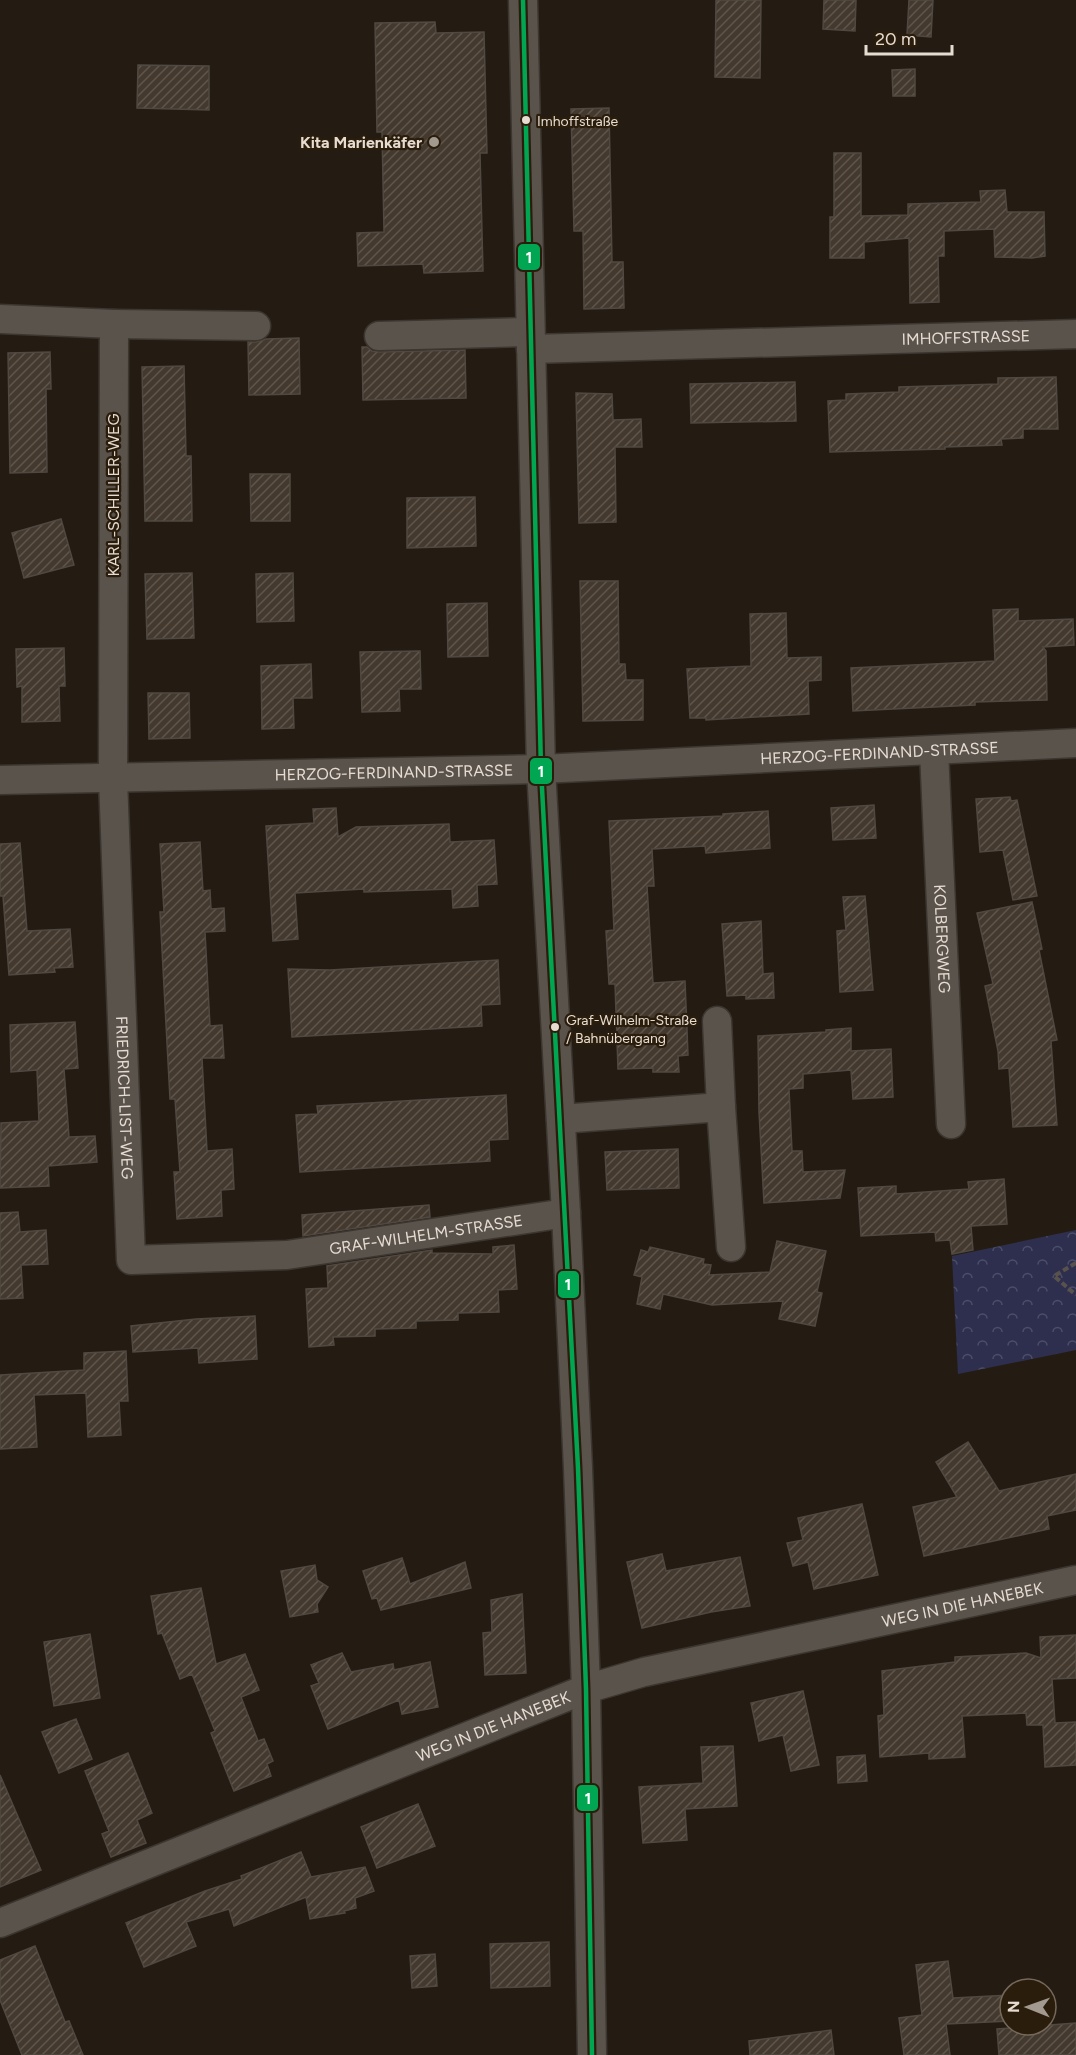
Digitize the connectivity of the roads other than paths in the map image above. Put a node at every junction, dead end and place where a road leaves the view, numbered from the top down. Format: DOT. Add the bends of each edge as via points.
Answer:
graph roads {
  1 [pos="523,0"];
  2 [pos="0,319"];
  3 [pos="114,324"];
  4 [pos="256,326"];
  5 [pos="1076,334"];
  6 [pos="379,336"];
  7 [pos="531,341"];
  8 [pos="1076,744"];
  9 [pos="934,752"];
  10 [pos="541,769"];
  11 [pos="113,779"];
  12 [pos="0,780"];
  13 [pos="717,1021"];
  14 [pos="722,1107"];
  15 [pos="561,1119"];
  16 [pos="951,1124"];
  17 [pos="566,1213"];
  18 [pos="731,1247"];
  19 [pos="286,1255"];
  20 [pos="1076,1581"];
  21 [pos="586,1689"];
  22 [pos="0,1923"];
  23 [pos="592,2055"];
  1 -- 7 [label="street"];
  2 -- 3 [label="street"];
  3 -- 4 [label="street"];
  3 -- 11 [label="street, KARL-SCHILLER-WEG"];
  5 -- 7 [label="street, IMHOFFSTRASSE"];
  6 -- 7 [label="street, IMHOFFSTRASSE"];
  7 -- 10 [label="street"];
  8 -- 9 [label="street, HERZOG-FERDINAND-STRASSE"];
  9 -- 10 [label="street, HERZOG-FERDINAND-STRASSE"];
  9 -- 16 [label="street, KOLBERGWEG"];
  10 -- 11 [label="street, HERZOG-FERDINAND-STRASSE"];
  10 -- 15 [label="street"];
  11 -- 12 [label="street, HERZOG-FERDINAND-STRASSE"];
  11 -- 19 [label="street, FRIEDRICH-LIST-WEG" via="131,1260"];
  13 -- 14 [label="street"];
  14 -- 15 [label="street"];
  14 -- 18 [label="street"];
  15 -- 17 [label="street"];
  17 -- 19 [label="street, GRAF-WILHELM-STRASSE"];
  17 -- 21 [label="street"];
  20 -- 21 [label="street, WEG IN DIE HANEBEK" via="644,1672"];
  21 -- 22 [label="street, WEG IN DIE HANEBEK"];
  21 -- 23 [label="street"];
}
